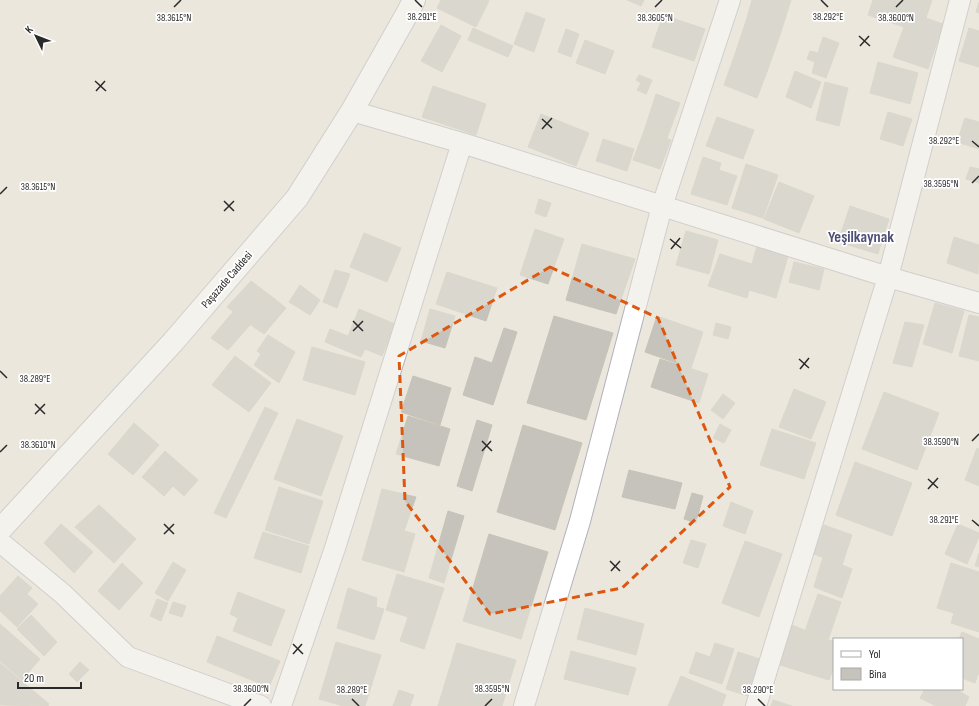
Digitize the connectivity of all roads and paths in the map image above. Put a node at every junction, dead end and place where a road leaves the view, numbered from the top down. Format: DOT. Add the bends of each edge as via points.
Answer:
graph roads {
  1 [pos="414,0"];
  2 [pos="730,0"];
  3 [pos="960,0"];
  4 [pos="352,111"];
  5 [pos="462,143"];
  6 [pos="662,206"];
  7 [pos="888,277"];
  8 [pos="979,303"];
  9 [pos="0,530"];
  10 [pos="0,542"];
  11 [pos="261,706"];
  12 [pos="281,706"];
  13 [pos="524,706"];
  14 [pos="756,706"];
  1 -- 4 [label="street, Paşazade Caddesi"];
  2 -- 6 [label="street"];
  3 -- 7 [label="street"];
  4 -- 5 [label="street"];
  4 -- 9 [label="street, Paşazade Caddesi" via="297,198 173,342"];
  5 -- 6 [label="street"];
  5 -- 12 [label="street" via="335,548"];
  6 -- 7 [label="street"];
  6 -- 13 [label="street" via="580,520"];
  7 -- 8 [label="street"];
  7 -- 14 [label="street"];
  10 -- 11 [label="street" via="63,594 128,657"];
}
